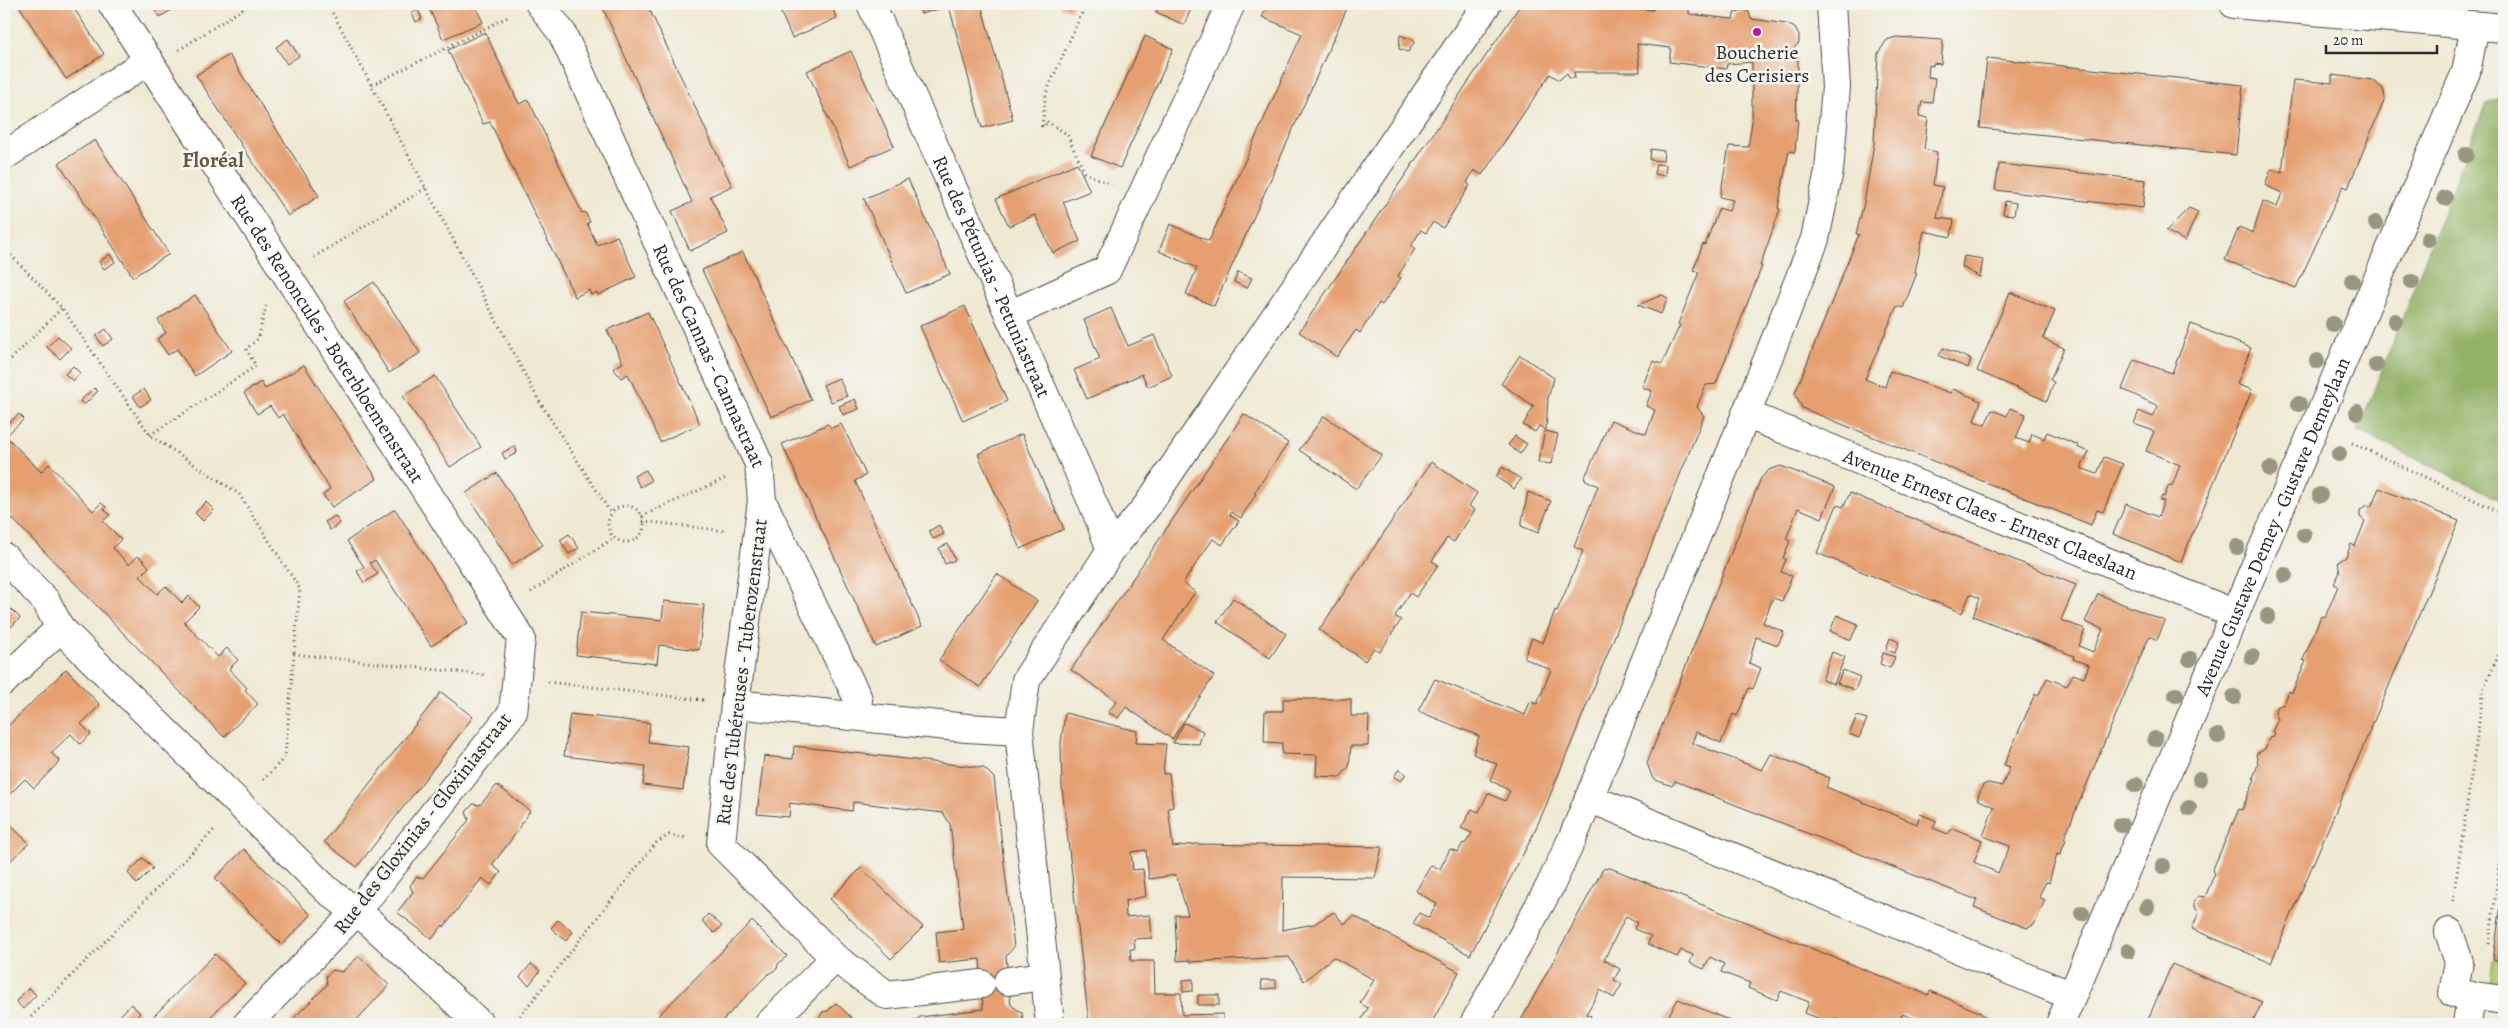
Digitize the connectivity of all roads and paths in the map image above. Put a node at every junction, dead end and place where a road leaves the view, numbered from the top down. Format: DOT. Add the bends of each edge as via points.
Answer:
graph roads {
  1 [pos="112,4"];
  2 [pos="250,4"];
  3 [pos="328,4"];
  4 [pos="871,4"];
  5 [pos="1086,4"];
  6 [pos="1230,4"];
  7 [pos="1488,4"];
  8 [pos="1831,4"];
  9 [pos="2234,4"];
  10 [pos="528,8"];
  11 [pos="2475,26"];
  12 [pos="2504,28"];
  13 [pos="161,57"];
  14 [pos="372,85"];
  15 [pos="4,156"];
  16 [pos="1117,187"];
  17 [pos="426,188"];
  18 [pos="4,248"];
  19 [pos="308,261"];
  20 [pos="267,302"];
  21 [pos="62,308"];
  22 [pos="1009,315"];
  23 [pos="4,366"];
  24 [pos="1746,414"];
  25 [pos="150,435"];
  26 [pos="2352,443"];
  27 [pos="732,476"];
  28 [pos="762,501"];
  29 [pos="611,514"];
  30 [pos="2504,514"];
  31 [pos="642,516"];
  32 [pos="643,521"];
  33 [pos="734,532"];
  34 [pos="614,538"];
  35 [pos="1111,550"];
  36 [pos="4,557"];
  37 [pos="530,592"];
  38 [pos="2235,614"];
  39 [pos="60,628"];
  40 [pos="2504,643"];
  41 [pos="294,654"];
  42 [pos="504,676"];
  43 [pos="4,681"];
  44 [pos="557,684"];
  45 [pos="707,700"];
  46 [pos="736,704"];
  47 [pos="856,716"];
  48 [pos="1019,731"];
  49 [pos="262,781"];
  50 [pos="1589,798"];
  51 [pos="221,823"];
  52 [pos="693,838"];
  53 [pos="2504,854"];
  54 [pos="357,912"];
  55 [pos="2449,932"];
  56 [pos="835,958"];
  57 [pos="1044,976"];
  58 [pos="1008,981"];
  59 [pos="981,984"];
  60 [pos="2072,996"];
  61 [pos="2486,998"];
  62 [pos="24,1024"];
  63 [pos="247,1024"];
  64 [pos="480,1024"];
  65 [pos="514,1024"];
  66 [pos="769,1024"];
  67 [pos="1050,1024"];
  68 [pos="1474,1024"];
  69 [pos="2060,1024"];
  70 [pos="2467,1024"];
  1 -- 13 [label="street, Rue des Renoncules - Boterbloemenstraat"];
  2 -- 13 [label="path"];
  3 -- 14 [label="path"];
  4 -- 22 [label="street, Rue des Pétunias - Petuniastraat"];
  5 -- 16 [label="path" via="1046,93 1042,126 1046,121 1067,134 1084,172"];
  6 -- 22 [label="street" via="1107,270"];
  7 -- 35 [label="street" via="1147,506"];
  8 -- 24 [label="street" via="1836,86 1829,171 1817,229"];
  9 -- 11 [label="street"];
  10 -- 14 [label="path"];
  10 -- 28 [label="street, Rue des Cannas - Cannastraat" via="562,33 759,464"];
  11 -- 12 [label="street"];
  11 -- 38 [label="street, Avenue Gustave Demey - Gustave Demeylaan" via="2466,72"];
  13 -- 15 [label="street"];
  13 -- 42 [label="street, Rue des Renoncules - Boterbloemenstraat" via="521,638"];
  14 -- 17 [label="path"];
  17 -- 19 [label="path"];
  17 -- 29 [label="path" via="540,401"];
  18 -- 21 [label="path"];
  20 -- 25 [label="path" via="258,339 246,349 256,366"];
  21 -- 23 [label="path"];
  21 -- 25 [label="path"];
  22 -- 35 [label="street, Rue des Pétunias - Petuniastraat"];
  24 -- 38 [label="street, Avenue Ernest Claes - Ernest Claeslaan"];
  24 -- 50 [label="street"];
  25 -- 41 [label="path" via="239,494 300,589"];
  26 -- 30 [label="path"];
  27 -- 31 [label="path"];
  28 -- 46 [label="street, Rue des Tubéreuses - Tuberozenstraat"];
  28 -- 47 [label="street, Rue des Cannas - Cannastraat" via="858,699"];
  29 -- 31 [label="path" via="621,506 633,507"];
  29 -- 34 [label="path" via="608,526"];
  31 -- 32 [label="path"];
  32 -- 33 [label="path"];
  32 -- 34 [label="path" via="644,528 636,538 625,542"];
  34 -- 37 [label="path"];
  35 -- 48 [label="street" via="1026,680"];
  36 -- 39 [label="street" via="46,601"];
  38 -- 60 [label="street, Avenue Gustave Demey - Gustave Demeylaan"];
  39 -- 43 [label="street"];
  39 -- 54 [label="street" via="327,890"];
  40 -- 55 [label="path" via="2484,688"];
  41 -- 42 [label="path"];
  41 -- 49 [label="path" via="285,756"];
  42 -- 54 [label="street, Rue des Gloxinias - Gloxiniastraat" via="513,712"];
  44 -- 45 [label="path, Rue des Tubéreuses - Tuberozenstraat"];
  46 -- 47 [label="street"];
  46 -- 56 [label="street, Rue des Tubéreuses - Tuberozenstraat" via="721,844"];
  47 -- 48 [label="street"];
  48 -- 57 [label="street"];
  50 -- 60 [label="street"];
  50 -- 68 [label="street" via="1550,886"];
  51 -- 62 [label="path"];
  52 -- 65 [label="path" via="669,835 656,843"];
  53 -- 61 [label="path" via="2501,854"];
  54 -- 63 [label="street, Rue des Gloxinias - Gloxiniastraat"];
  54 -- 64 [label="street"];
  55 -- 61 [label="street" via="2458,962 2453,993"];
  56 -- 59 [label="street" via="887,995"];
  56 -- 66 [label="street"];
  57 -- 58 [label="street"];
  57 -- 67 [label="street"];
  60 -- 69 [label="street, Avenue Gustave Demey - Gustave Demeylaan"];
  61 -- 70 [label="street"];
}
